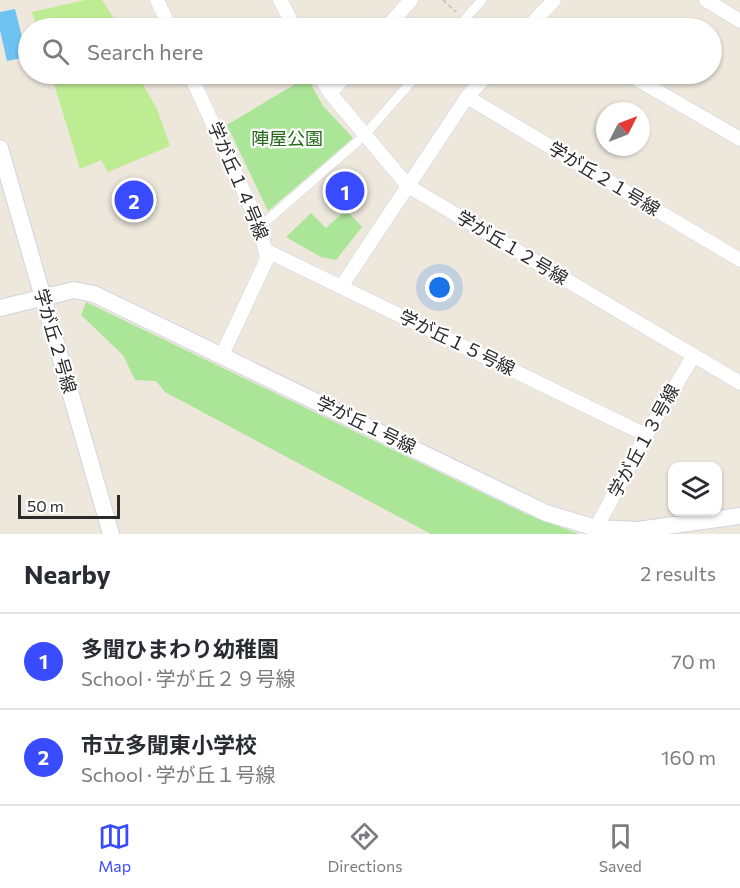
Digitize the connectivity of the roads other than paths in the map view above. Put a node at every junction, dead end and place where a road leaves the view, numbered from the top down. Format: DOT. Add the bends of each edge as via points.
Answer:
graph roads {
  1 [pos="157,0"];
  2 [pos="280,0"];
  3 [pos="393,0"];
  4 [pos="411,0"];
  5 [pos="482,0"];
  6 [pos="554,0"];
  7 [pos="706,0"];
  8 [pos="400,13"];
  9 [pos="165,18"];
  10 [pos="290,18"];
  11 [pos="395,18"];
  12 [pos="467,18"];
  13 [pos="538,18"];
  14 [pos="740,21"];
  15 [pos="195,84"];
  16 [pos="325,84"];
  17 [pos="338,84"];
  18 [pos="409,84"];
  19 [pos="479,84"];
  20 [pos="645,84"];
  21 [pos="330,93"];
  22 [pos="467,97"];
  23 [pos="369,130"];
  24 [pos="740,139"];
  25 [pos="358,141"];
  26 [pos="0,148"];
  27 [pos="408,186"];
  28 [pos="264,224"];
  29 [pos="267,251"];
  30 [pos="740,260"];
  31 [pos="341,287"];
  32 [pos="42,296"];
  33 [pos="0,308"];
  34 [pos="222,355"];
  35 [pos="694,355"];
  36 [pos="740,383"];
  37 [pos="646,435"];
  38 [pos="740,516"];
  39 [pos="596,528"];
  40 [pos="111,534"];
  1 -- 9 [label="street"];
  2 -- 10 [label="street"];
  3 -- 8 [label="street"];
  4 -- 8 [label="street"];
  5 -- 12 [label="street"];
  6 -- 13 [label="street"];
  7 -- 14 [label="street"];
  8 -- 11 [label="street"];
  15 -- 29 [label="street, 学が丘１４号線" via="260,227"];
  16 -- 21 [label="street, 学が丘１２号線"];
  17 -- 21 [label="street"];
  18 -- 23 [label="street"];
  19 -- 22 [label="street"];
  20 -- 24 [label="street"];
  21 -- 27 [label="street, 学が丘１２号線"];
  22 -- 27 [label="street"];
  22 -- 30 [label="street, 学が丘２１号線"];
  25 -- 28 [label="street"];
  26 -- 32 [label="street, 学が丘２号線"];
  27 -- 31 [label="street"];
  27 -- 35 [label="street, 学が丘１２号線"];
  29 -- 31 [label="street, 学が丘１５号線"];
  29 -- 34 [label="street, 学が丘１４号線" via="267,259"];
  31 -- 37 [label="street, 学が丘１５号線"];
  32 -- 33 [label="street, 学が丘１号線"];
  32 -- 34 [label="street, 学が丘１号線" via="74,290 94,294"];
  32 -- 40 [label="street, 学が丘２号線"];
  34 -- 39 [label="street, 学が丘１号線" via="546,513"];
  35 -- 36 [label="street, 学が丘１２号線"];
  35 -- 37 [label="street, 学が丘１３号線"];
  37 -- 39 [label="street, 学が丘１３号線"];
  38 -- 39 [label="street, 学が丘１号線" via="638,530"];
}
